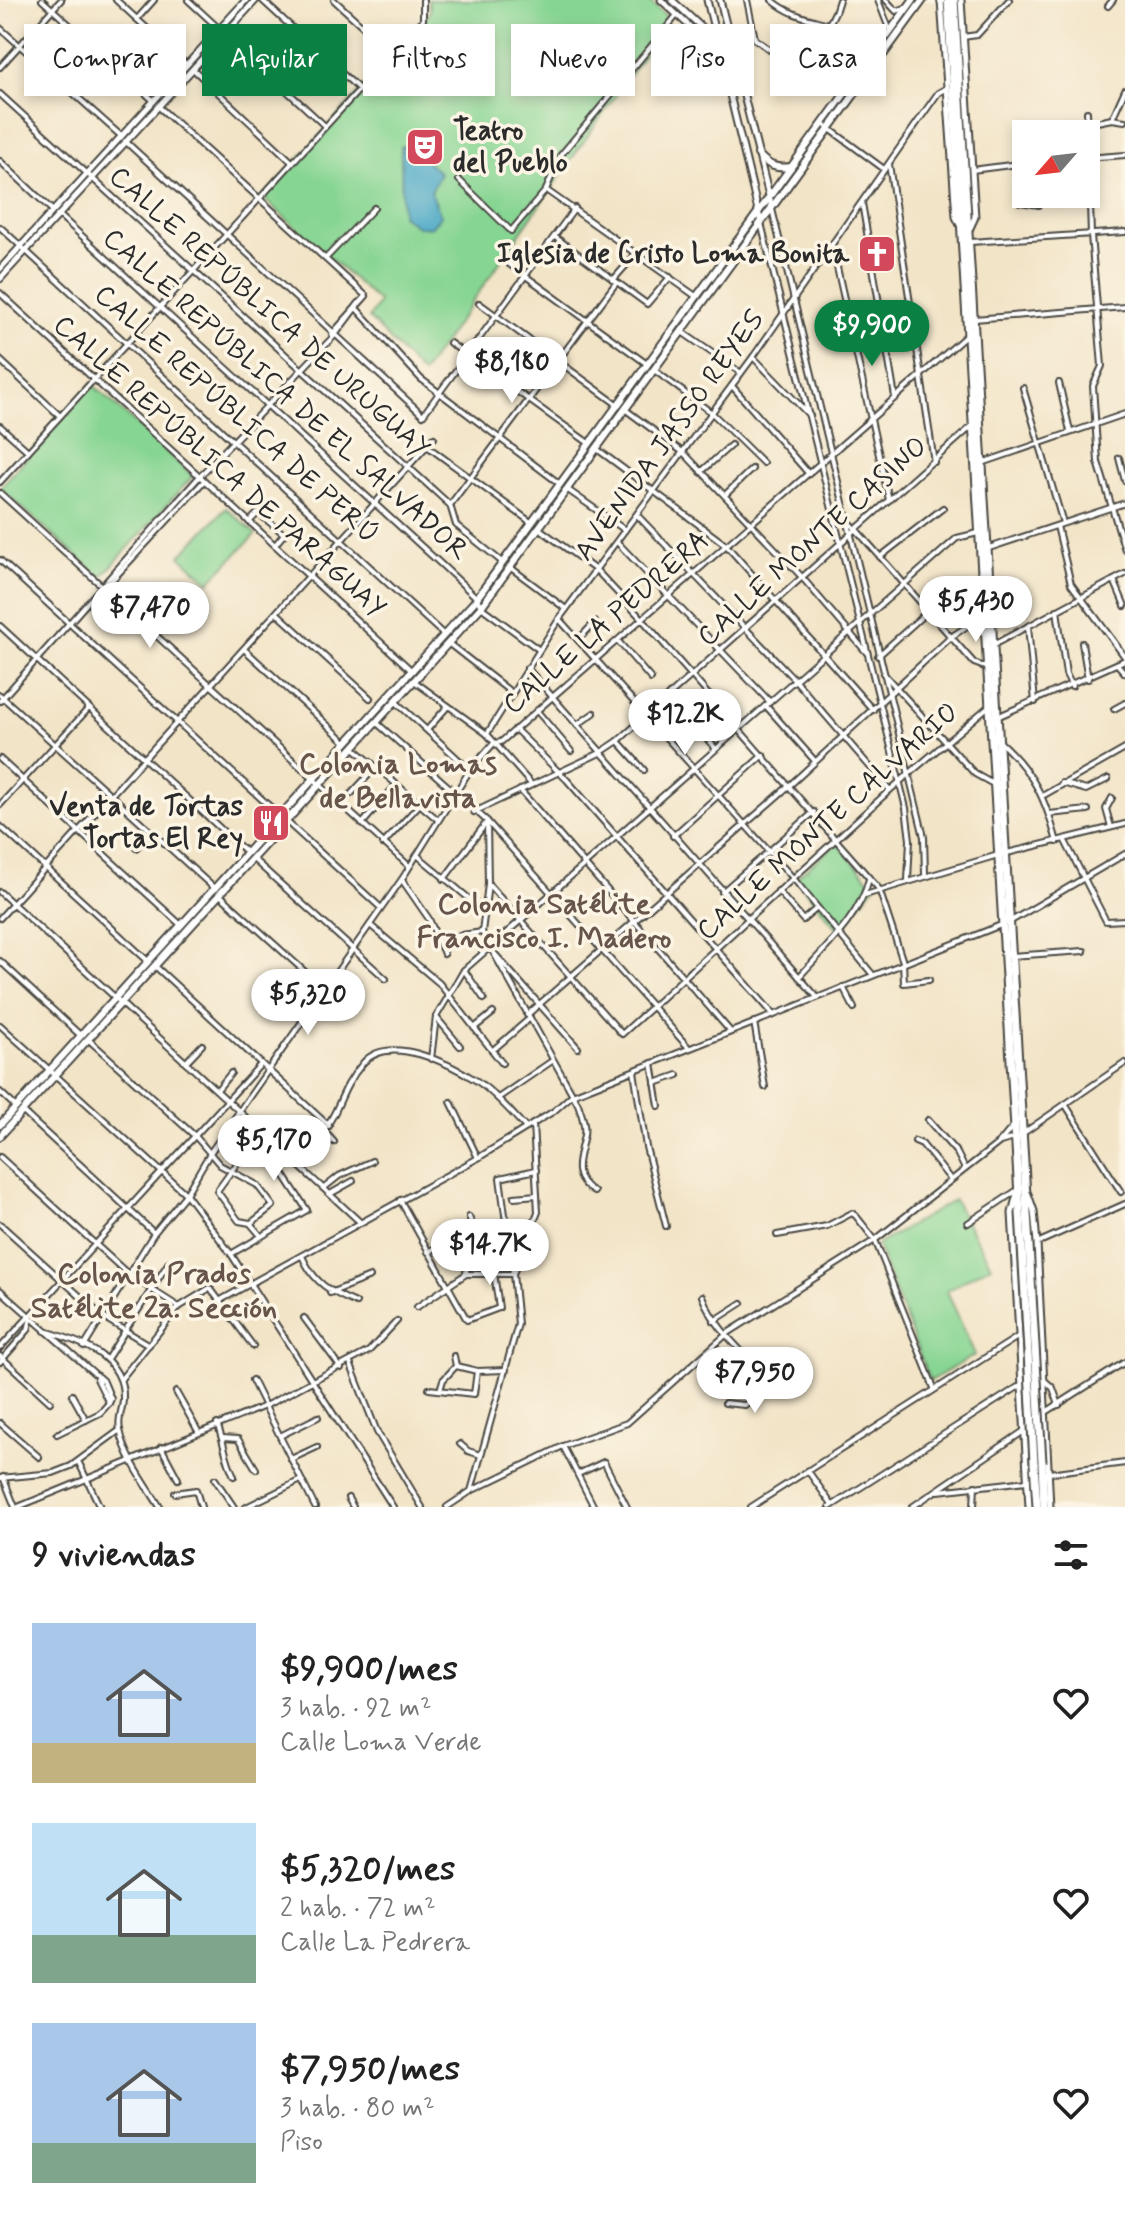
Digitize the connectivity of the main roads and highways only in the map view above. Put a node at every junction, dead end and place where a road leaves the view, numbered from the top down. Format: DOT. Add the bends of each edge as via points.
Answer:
graph roads {
  1 [pos="246,0"];
  2 [pos="256,0"];
  3 [pos="661,0"];
  4 [pos="672,0"];
  5 [pos="707,0"];
  6 [pos="720,0"];
  7 [pos="913,0"];
  8 [pos="923,0"];
  9 [pos="941,0"];
  10 [pos="948,0"];
  11 [pos="954,0"];
  12 [pos="961,0"];
  13 [pos="682,10"];
  14 [pos="677,15"];
  15 [pos="227,24"];
  16 [pos="230,24"];
  17 [pos="687,24"];
  18 [pos="700,24"];
  19 [pos="713,24"];
  20 [pos="726,24"];
  21 [pos="202,54"];
  22 [pos="731,96"];
  23 [pos="744,96"];
  24 [pos="754,137"];
  25 [pos="741,139"];
  26 [pos="758,154"];
  27 [pos="791,167"];
  28 [pos="962,179"];
  29 [pos="769,196"];
  30 [pos="772,209"];
  31 [pos="759,212"];
  32 [pos="761,223"];
  33 [pos="966,231"];
  34 [pos="733,247"];
  35 [pos="24,248"];
  36 [pos="740,252"];
  37 [pos="0,269"];
  38 [pos="0,279"];
  39 [pos="351,746"];
  40 [pos="316,783"];
  41 [pos="1002,854"];
  42 [pos="1006,923"];
  43 [pos="19,1109"];
  44 [pos="1017,1123"];
  45 [pos="0,1125"];
  46 [pos="0,1136"];
  47 [pos="1022,1188"];
  48 [pos="1038,1463"];
  49 [pos="1029,1507"];
  50 [pos="1037,1507"];
  51 [pos="1047,1507"];
  1 -- 15 [label="main road"];
  2 -- 16 [label="main road"];
  3 -- 14 [label="main road"];
  4 -- 13 [label="main road"];
  5 -- 19 [label="main road"];
  6 -- 20 [label="main road"];
  7 -- 27 [label="main road"];
  8 -- 30 [label="main road"];
  9 -- 33 [label="main road" via="956,217"];
  10 -- 28 [label="highway"];
  11 -- 28 [label="highway"];
  12 -- 33 [label="main road" via="975,217"];
  13 -- 14 [label="main road"];
  13 -- 18 [label="main road"];
  14 -- 17 [label="main road"];
  21 -- 35 [label="main road"];
  22 -- 25 [label="main road"];
  23 -- 24 [label="main road"];
  24 -- 25 [label="main road"];
  24 -- 26 [label="main road"];
  25 -- 31 [label="main road"];
  26 -- 27 [label="main road" via="779,169"];
  26 -- 29 [label="main road"];
  27 -- 29 [label="main road"];
  28 -- 33 [label="highway"];
  29 -- 30 [label="main road"];
  29 -- 31 [label="main road"];
  30 -- 32 [label="main road"];
  31 -- 32 [label="main road"];
  31 -- 34 [label="main road"];
  32 -- 36 [label="main road"];
  33 -- 41 [label="highway"];
  33 -- 41 [label="highway"];
  34 -- 36 [label="main road"];
  34 -- 39 [label="main road" via="504,563 412,670 374,702"];
  35 -- 37 [label="main road"];
  35 -- 38 [label="main road"];
  36 -- 39 [label="main road" via="481,607"];
  39 -- 40 [label="main road"];
  40 -- 43 [label="main road" via="79,1034"];
  40 -- 43 [label="main road" via="287,822 89,1040"];
  41 -- 42 [label="highway"];
  42 -- 44 [label="highway"];
  42 -- 44 [label="highway"];
  43 -- 45 [label="main road"];
  43 -- 46 [label="main road"];
  44 -- 47 [label="highway"];
  47 -- 48 [label="highway, bridge"];
  47 -- 49 [label="main road" via="1012,1213"];
  47 -- 51 [label="main road" via="1034,1211 1037,1243"];
  48 -- 50 [label="highway"];
  48 -- 51 [label="highway"];
}
